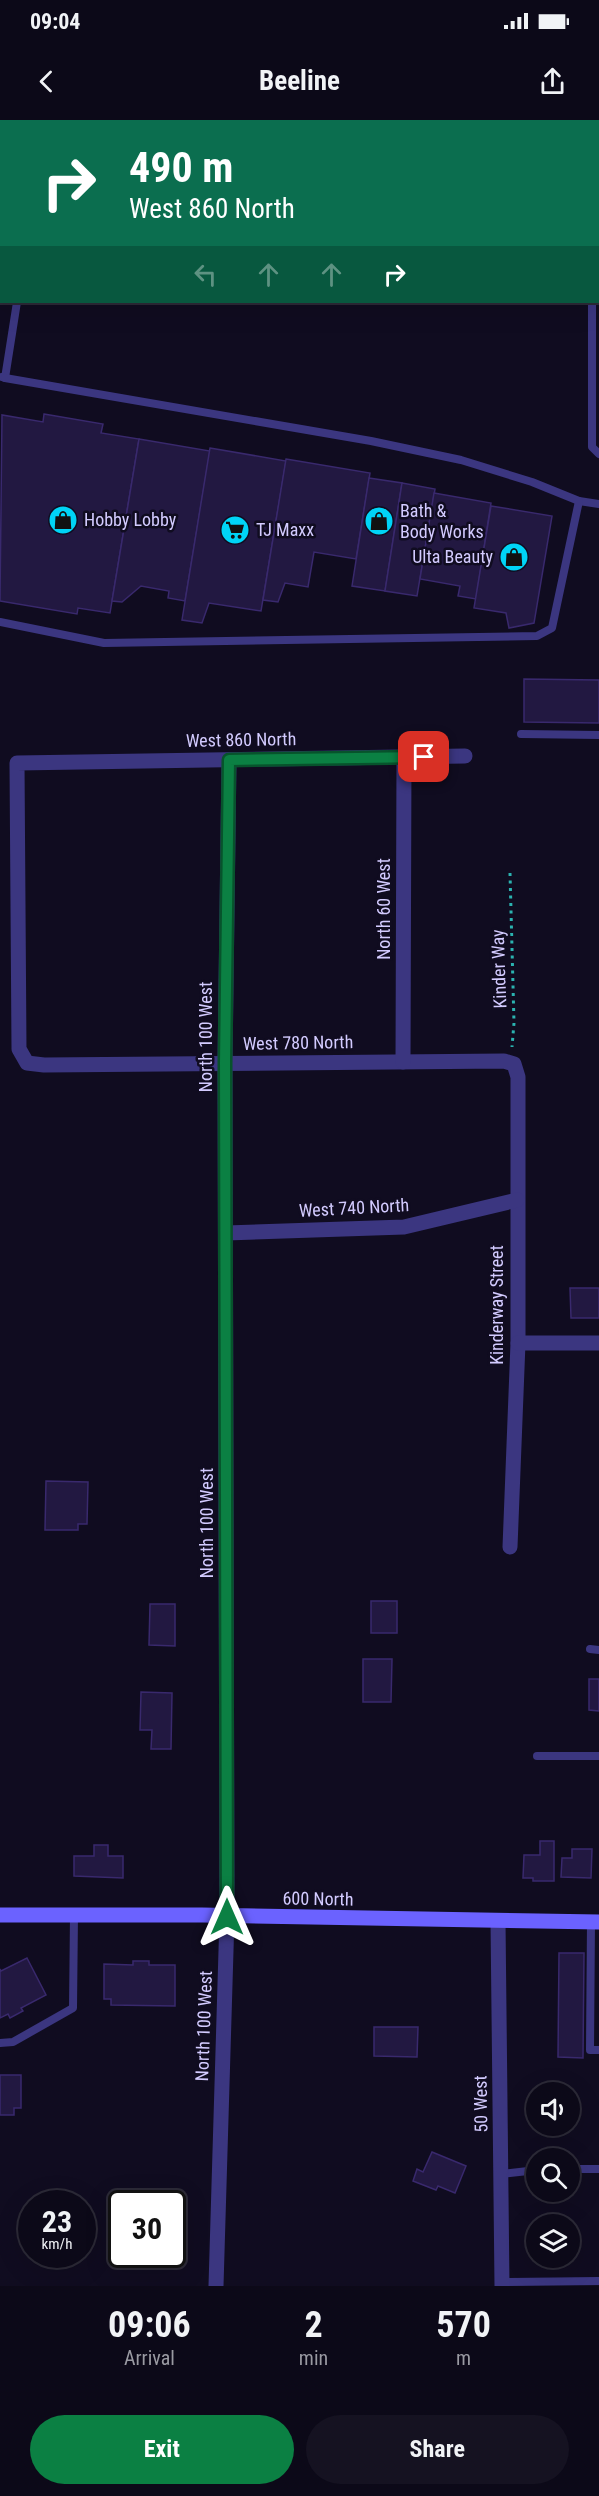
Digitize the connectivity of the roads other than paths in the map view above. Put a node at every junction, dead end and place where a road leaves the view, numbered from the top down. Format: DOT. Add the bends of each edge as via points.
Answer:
graph roads {
  1 [pos="16,303"];
  2 [pos="592,303"];
  3 [pos="2,378"];
  4 [pos="599,454"];
  5 [pos="579,501"];
  6 [pos="599,504"];
  7 [pos="0,622"];
  8 [pos="521,734"];
  9 [pos="599,735"];
  10 [pos="465,756"];
  11 [pos="404,757"];
  12 [pos="229,760"];
  13 [pos="19,1049"];
  14 [pos="403,1062"];
  15 [pos="225,1063"];
  16 [pos="514,1064"];
  17 [pos="517,1200"];
  18 [pos="226,1233"];
  19 [pos="599,1342"];
  20 [pos="518,1343"];
  21 [pos="510,1546"];
  22 [pos="537,1756"];
  23 [pos="599,1756"];
  24 [pos="0,1915"];
  25 [pos="74,1915"];
  26 [pos="227,1917"];
  27 [pos="498,1921"];
  28 [pos="595,1922"];
  29 [pos="595,1950"];
  30 [pos="0,2043"];
  31 [pos="599,2050"];
  32 [pos="580,2169"];
  33 [pos="599,2169"];
  34 [pos="526,2171"];
  35 [pos="501,2174"];
  36 [pos="599,2281"];
  37 [pos="502,2284"];
  38 [pos="216,2286"];
  1 -- 3 [label="lane"];
  2 -- 4 [label="lane" via="592,447"];
  3 -- 5 [label="lane" via="461,460"];
  5 -- 6 [label="lane"];
  5 -- 7 [label="lane" via="552,628 537,636 104,643"];
  8 -- 9 [label="lane"];
  10 -- 11 [label="street, West 860 North"];
  11 -- 12 [label="street, West 860 North"];
  11 -- 14 [label="street, North 60 West"];
  12 -- 13 [label="street, West 860 North" via="17,763"];
  12 -- 15 [label="street, North 100 West"];
  13 -- 15 [label="street, West 780 North" via="27,1063 44,1065"];
  14 -- 15 [label="street, West 780 North"];
  14 -- 16 [label="street, West 780 North"];
  15 -- 18 [label="street, North 100 West"];
  16 -- 17 [label="street, Kinderway Street" via="518,1077"];
  17 -- 18 [label="street, West 740 North" via="404,1227"];
  17 -- 20 [label="street, Kinderway Street"];
  18 -- 26 [label="street, North 100 West"];
  19 -- 20 [label="street"];
  20 -- 21 [label="street, Kinderway Street"];
  22 -- 23 [label="lane"];
  24 -- 25 [label="street, 600 North"];
  25 -- 26 [label="street, 600 North"];
  25 -- 30 [label="lane" via="74,2008 13,2042"];
  26 -- 27 [label="street, 600 North"];
  26 -- 38 [label="street, North 100 West"];
  27 -- 28 [label="street, 600 North"];
  27 -- 35 [label="street, 50 West"];
  28 -- 29 [label="lane"];
  29 -- 31 [label="lane" via="590,2050"];
  32 -- 33 [label="lane"];
  34 -- 35 [label="lane"];
  35 -- 37 [label="street, 50 West"];
  36 -- 37 [label="lane"];
}
